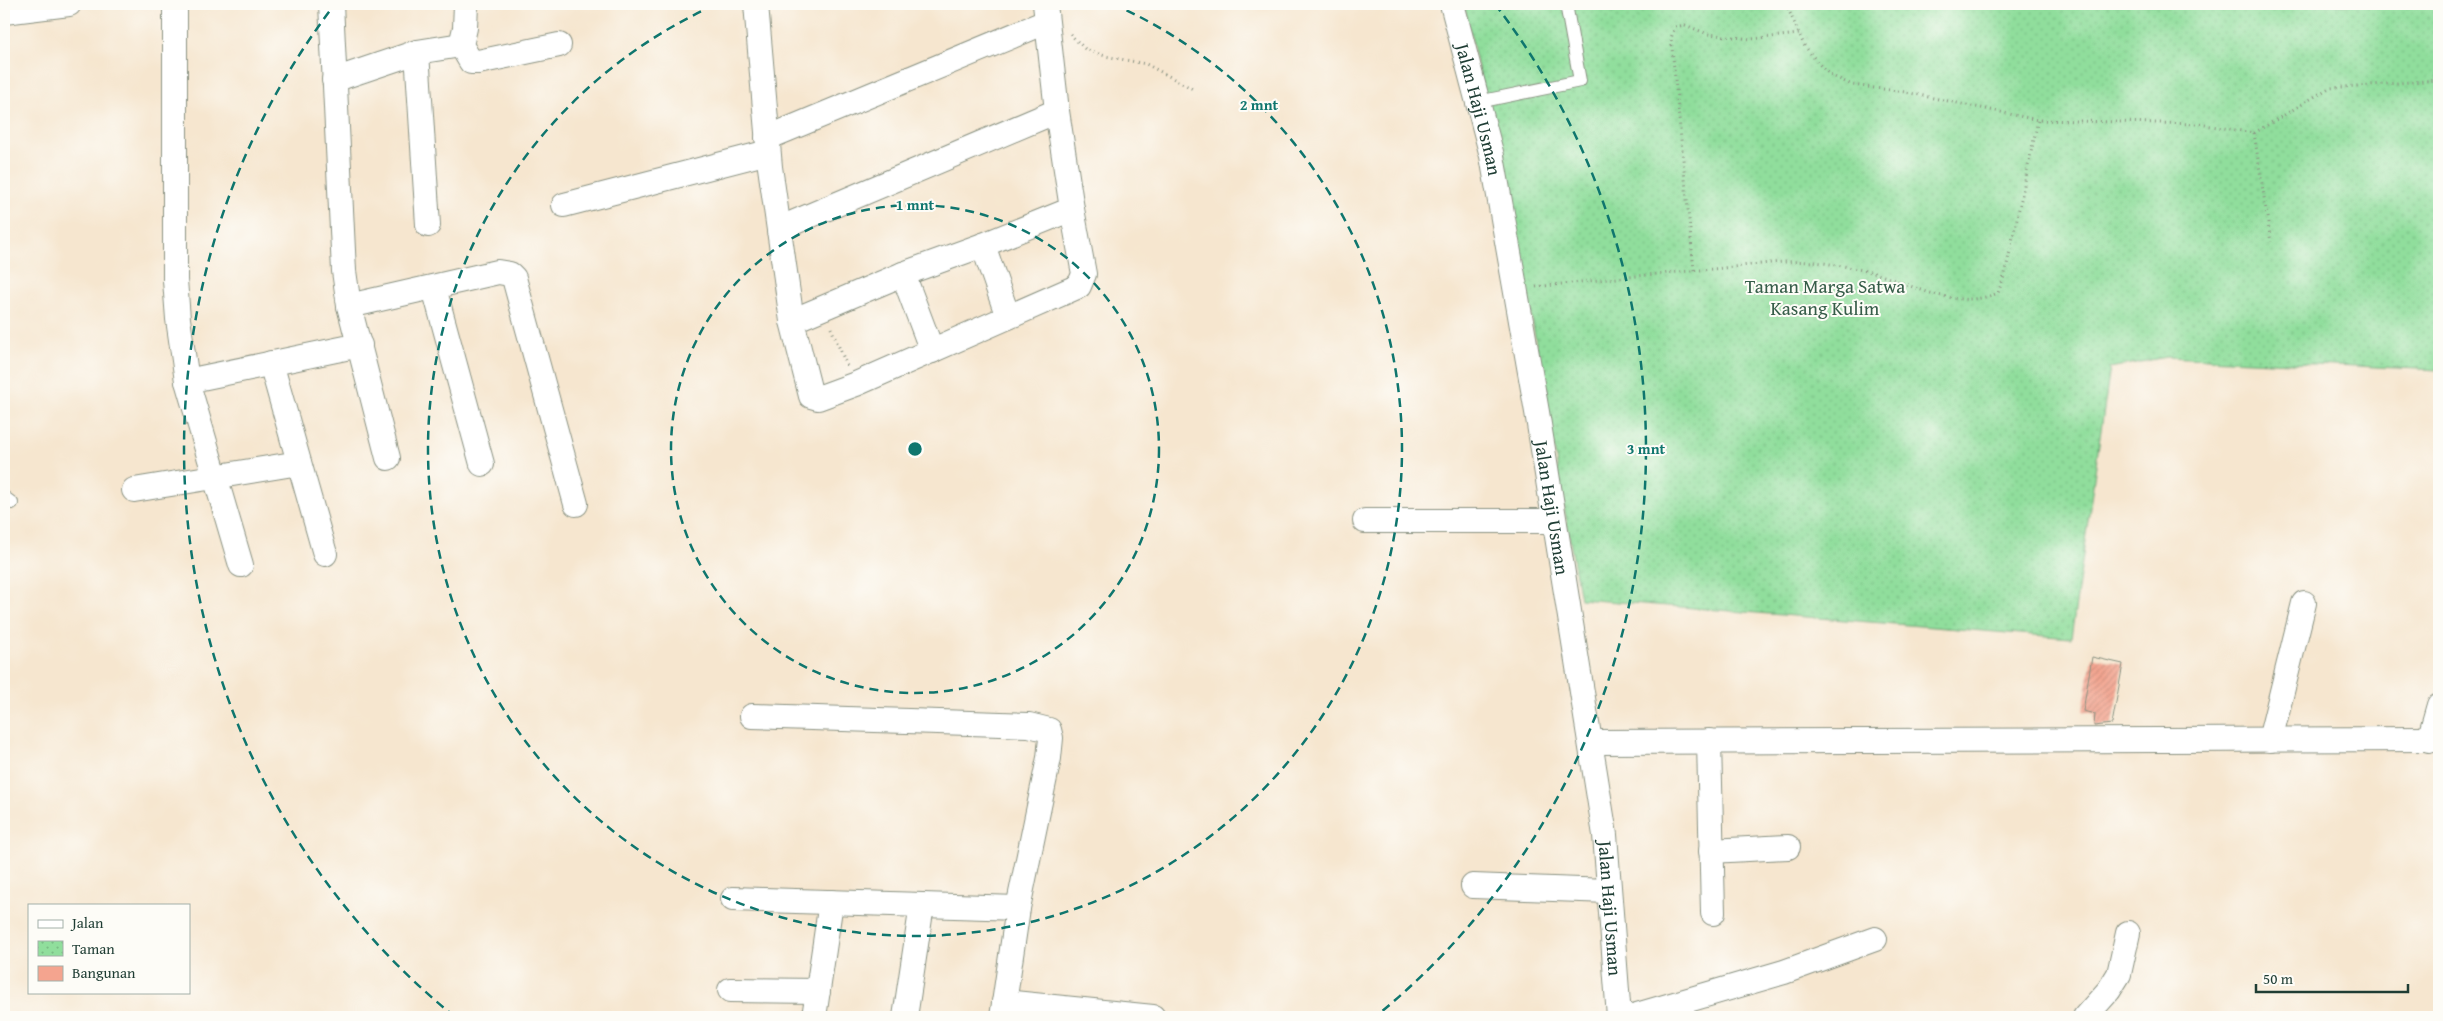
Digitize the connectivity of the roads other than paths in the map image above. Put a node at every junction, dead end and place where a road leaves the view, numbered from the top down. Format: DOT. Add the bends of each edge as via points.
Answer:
graph roads {
  1 [pos="69,4"];
  2 [pos="175,4"];
  3 [pos="330,4"];
  4 [pos="466,4"];
  5 [pos="756,4"];
  6 [pos="1452,4"];
  7 [pos="1566,4"];
  8 [pos="4,12"];
  9 [pos="1045,13"];
  10 [pos="559,45"];
  11 [pos="461,46"];
  12 [pos="418,52"];
  13 [pos="334,80"];
  14 [pos="1478,102"];
  15 [pos="1057,112"];
  16 [pos="767,145"];
  17 [pos="564,205"];
  18 [pos="1072,209"];
  19 [pos="428,225"];
  20 [pos="779,231"];
  21 [pos="983,245"];
  22 [pos="903,274"];
  23 [pos="434,288"];
  24 [pos="348,306"];
  25 [pos="1008,317"];
  26 [pos="792,321"];
  27 [pos="360,345"];
  28 [pos="932,350"];
  29 [pos="271,364"];
  30 [pos="187,381"];
  31 [pos="388,458"];
  32 [pos="299,463"];
  33 [pos="482,464"];
  34 [pos="215,476"];
  35 [pos="134,490"];
  36 [pos="576,504"];
  37 [pos="1365,521"];
  38 [pos="1554,522"];
  39 [pos="325,554"];
  40 [pos="241,565"];
  41 [pos="2304,604"];
  42 [pos="2439,705"];
  43 [pos="752,716"];
  44 [pos="2270,740"];
  45 [pos="2434,740"];
  46 [pos="1709,741"];
  47 [pos="1591,742"];
  48 [pos="1788,847"];
  49 [pos="1712,851"];
  50 [pos="1473,886"];
  51 [pos="1609,891"];
  52 [pos="734,899"];
  53 [pos="831,902"];
  54 [pos="922,905"];
  55 [pos="1018,908"];
  56 [pos="1713,913"];
  57 [pos="2128,933"];
  58 [pos="1875,939"];
  59 [pos="730,990"];
  60 [pos="818,991"];
  61 [pos="1003,1010"];
  62 [pos="814,1017"];
  63 [pos="904,1017"];
  64 [pos="1153,1017"];
  65 [pos="1620,1017"];
  66 [pos="1630,1017"];
  67 [pos="2085,1017"];
  1 -- 8 [label="street"];
  2 -- 30 [label="street" via="175,280"];
  3 -- 13 [label="street"];
  4 -- 11 [label="street" via="466,28"];
  5 -- 16 [label="street"];
  6 -- 14 [label="street, Jalan Haji Usman"];
  7 -- 14 [label="lane" via="1580,81"];
  9 -- 15 [label="street"];
  9 -- 16 [label="street"];
  10 -- 11 [label="street" via="478,62 471,62"];
  11 -- 12 [label="street"];
  12 -- 13 [label="street"];
  12 -- 19 [label="street"];
  13 -- 24 [label="street"];
  14 -- 38 [label="street, Jalan Haji Usman" via="1492,156"];
  15 -- 18 [label="street"];
  15 -- 20 [label="street"];
  16 -- 17 [label="street"];
  16 -- 20 [label="street"];
  18 -- 21 [label="street"];
  18 -- 25 [label="street" via="1084,274 1079,286"];
  20 -- 26 [label="street"];
  21 -- 22 [label="street"];
  21 -- 25 [label="street"];
  22 -- 26 [label="street"];
  22 -- 28 [label="street"];
  23 -- 24 [label="street"];
  23 -- 33 [label="street"];
  23 -- 36 [label="street" via="504,271 514,278"];
  24 -- 27 [label="street"];
  25 -- 28 [label="street"];
  26 -- 28 [label="street" via="810,396 818,398"];
  27 -- 29 [label="street"];
  27 -- 31 [label="street"];
  29 -- 30 [label="street"];
  29 -- 32 [label="street"];
  30 -- 34 [label="street"];
  32 -- 34 [label="street"];
  32 -- 39 [label="street"];
  34 -- 35 [label="street"];
  34 -- 40 [label="street"];
  37 -- 38 [label="street"];
  38 -- 47 [label="street, Jalan Haji Usman"];
  41 -- 44 [label="street"];
  42 -- 45 [label="street"];
  43 -- 55 [label="street" via="1029,725 1049,730 1049,758"];
  44 -- 45 [label="street"];
  44 -- 46 [label="street"];
  46 -- 47 [label="street"];
  46 -- 49 [label="street"];
  47 -- 51 [label="street, Jalan Haji Usman" via="1605,835"];
  48 -- 49 [label="street"];
  49 -- 56 [label="street"];
  50 -- 51 [label="street"];
  51 -- 65 [label="street, Jalan Haji Usman"];
  52 -- 53 [label="street"];
  53 -- 54 [label="street"];
  53 -- 60 [label="street"];
  54 -- 55 [label="street"];
  54 -- 63 [label="street"];
  55 -- 61 [label="street"];
  57 -- 67 [label="street" via="2119,974"];
  58 -- 66 [label="street" via="1784,972"];
  59 -- 60 [label="street"];
  60 -- 62 [label="street"];
  61 -- 64 [label="street"];
}
